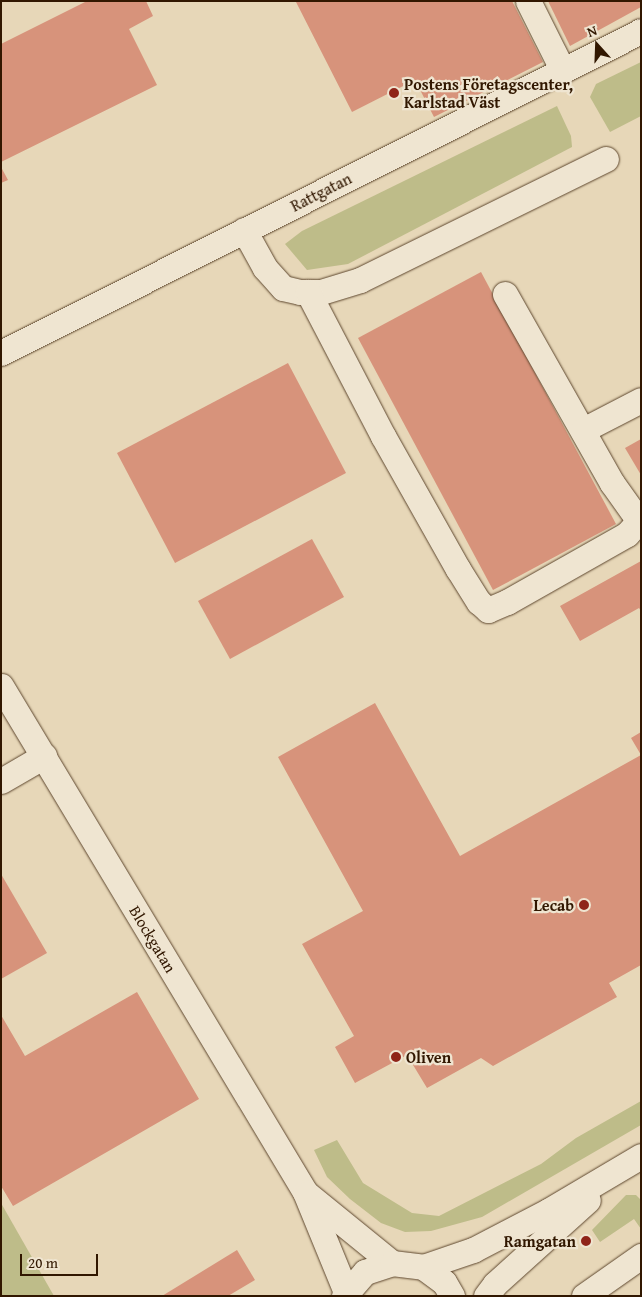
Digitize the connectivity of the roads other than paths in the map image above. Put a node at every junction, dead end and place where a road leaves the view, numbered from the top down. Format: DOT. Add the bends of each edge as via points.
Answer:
graph roads {
  1 [pos="528,1"];
  2 [pos="641,31"];
  3 [pos="563,71"];
  4 [pos="606,159"];
  5 [pos="244,230"];
  6 [pos="308,292"];
  7 [pos="506,294"];
  8 [pos="1,353"];
  9 [pos="641,400"];
  10 [pos="582,430"];
  11 [pos="640,520"];
  12 [pos="1,686"];
  13 [pos="44,756"];
  14 [pos="1,781"];
  15 [pos="633,1161"];
  16 [pos="305,1192"];
  17 [pos="641,1256"];
  18 [pos="392,1262"];
  19 [pos="423,1267"];
  20 [pos="345,1294"];
  21 [pos="452,1296"];
  22 [pos="486,1296"];
  23 [pos="584,1296"];
  1 -- 3 [label="street"];
  2 -- 3 [label="street, Rattgatan"];
  3 -- 5 [label="street, Rattgatan"];
  4 -- 6 [label="street" via="360,280 321,292"];
  5 -- 6 [label="street" via="275,281 283,288"];
  5 -- 8 [label="street, Rattgatan"];
  6 -- 11 [label="street" via="383,436 458,569 479,602 488,610 627,534"];
  7 -- 10 [label="street"];
  9 -- 10 [label="street"];
  10 -- 11 [label="street" via="612,483"];
  12 -- 13 [label="street, Blockgatan"];
  13 -- 14 [label="street"];
  13 -- 16 [label="street, Blockgatan"];
  15 -- 19 [label="street" via="473,1250"];
  15 -- 22 [label="street" via="495,1284"];
  16 -- 18 [label="street, Blockgatan"];
  16 -- 20 [label="street, Blockgatan"];
  17 -- 23 [label="street"];
  18 -- 19 [label="street"];
  18 -- 20 [label="street" via="365,1272"];
  19 -- 21 [label="street" via="444,1282"];
}
